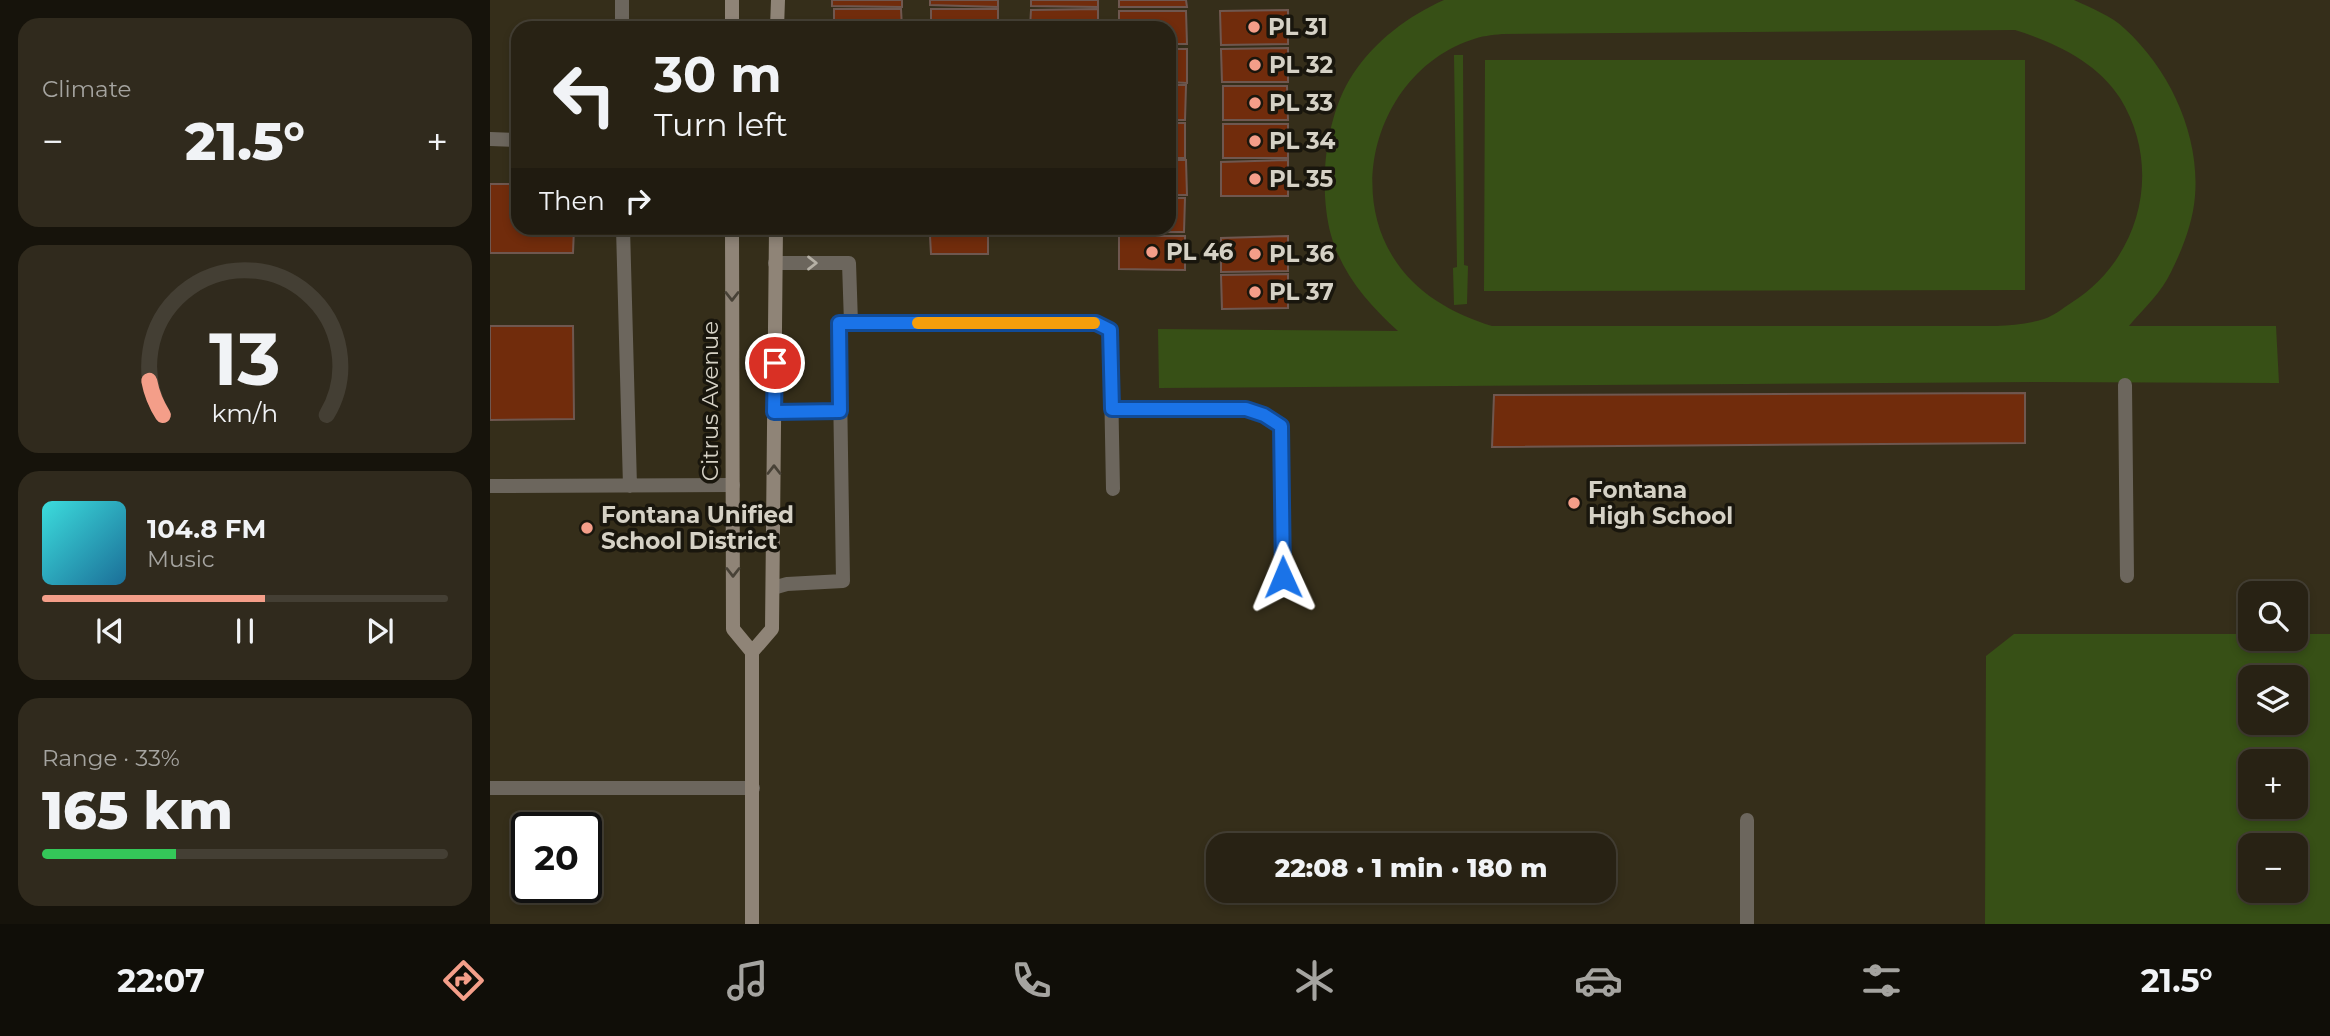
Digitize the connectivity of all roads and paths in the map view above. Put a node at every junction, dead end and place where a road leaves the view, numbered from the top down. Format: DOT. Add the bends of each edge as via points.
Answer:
graph roads {
  1 [pos="622,0"];
  2 [pos="732,0"];
  3 [pos="778,0"];
  4 [pos="622,21"];
  5 [pos="732,21"];
  6 [pos="778,21"];
  7 [pos="490,139"];
  8 [pos="511,140"];
  9 [pos="623,235"];
  10 [pos="732,235"];
  11 [pos="776,235"];
  12 [pos="775,263"];
  13 [pos="851,323"];
  14 [pos="2125,385"];
  15 [pos="1112,409"];
  16 [pos="840,411"];
  17 [pos="774,412"];
  18 [pos="490,485"];
  19 [pos="733,485"];
  20 [pos="629,486"];
  21 [pos="1113,489"];
  22 [pos="2127,576"];
  23 [pos="1283,577"];
  24 [pos="773,587"];
  25 [pos="752,652"];
  26 [pos="752,788"];
  27 [pos="490,789"];
  28 [pos="1747,820"];
  29 [pos="752,924"];
  30 [pos="1747,924"];
  1 -- 4 [label="street"];
  2 -- 5 [label="main road"];
  3 -- 6 [label="main road"];
  7 -- 8 [label="street"];
  9 -- 20 [label="street"];
  10 -- 19 [label="main road, Citrus Avenue, one-way"];
  11 -- 12 [label="main road"];
  12 -- 13 [label="street, one-way" via="849,263"];
  12 -- 17 [label="main road"];
  13 -- 15 [label="street" via="1096,323 1110,330"];
  13 -- 16 [label="street" via="839,323"];
  14 -- 22 [label="street"];
  15 -- 21 [label="street"];
  15 -- 23 [label="street" via="1246,409 1281,426"];
  16 -- 17 [label="street"];
  16 -- 24 [label="street" via="843,581"];
  24 -- 17 [label="main road, one-way"];
  18 -- 20 [label="street"];
  19 -- 20 [label="street"];
  19 -- 25 [label="main road, Citrus Avenue, one-way" via="733,629"];
  24 -- 25 [label="main road" via="772,629"];
  25 -- 26 [label="main road"];
  26 -- 27 [label="street"];
  26 -- 29 [label="main road"];
  28 -- 30 [label="street"];
}
